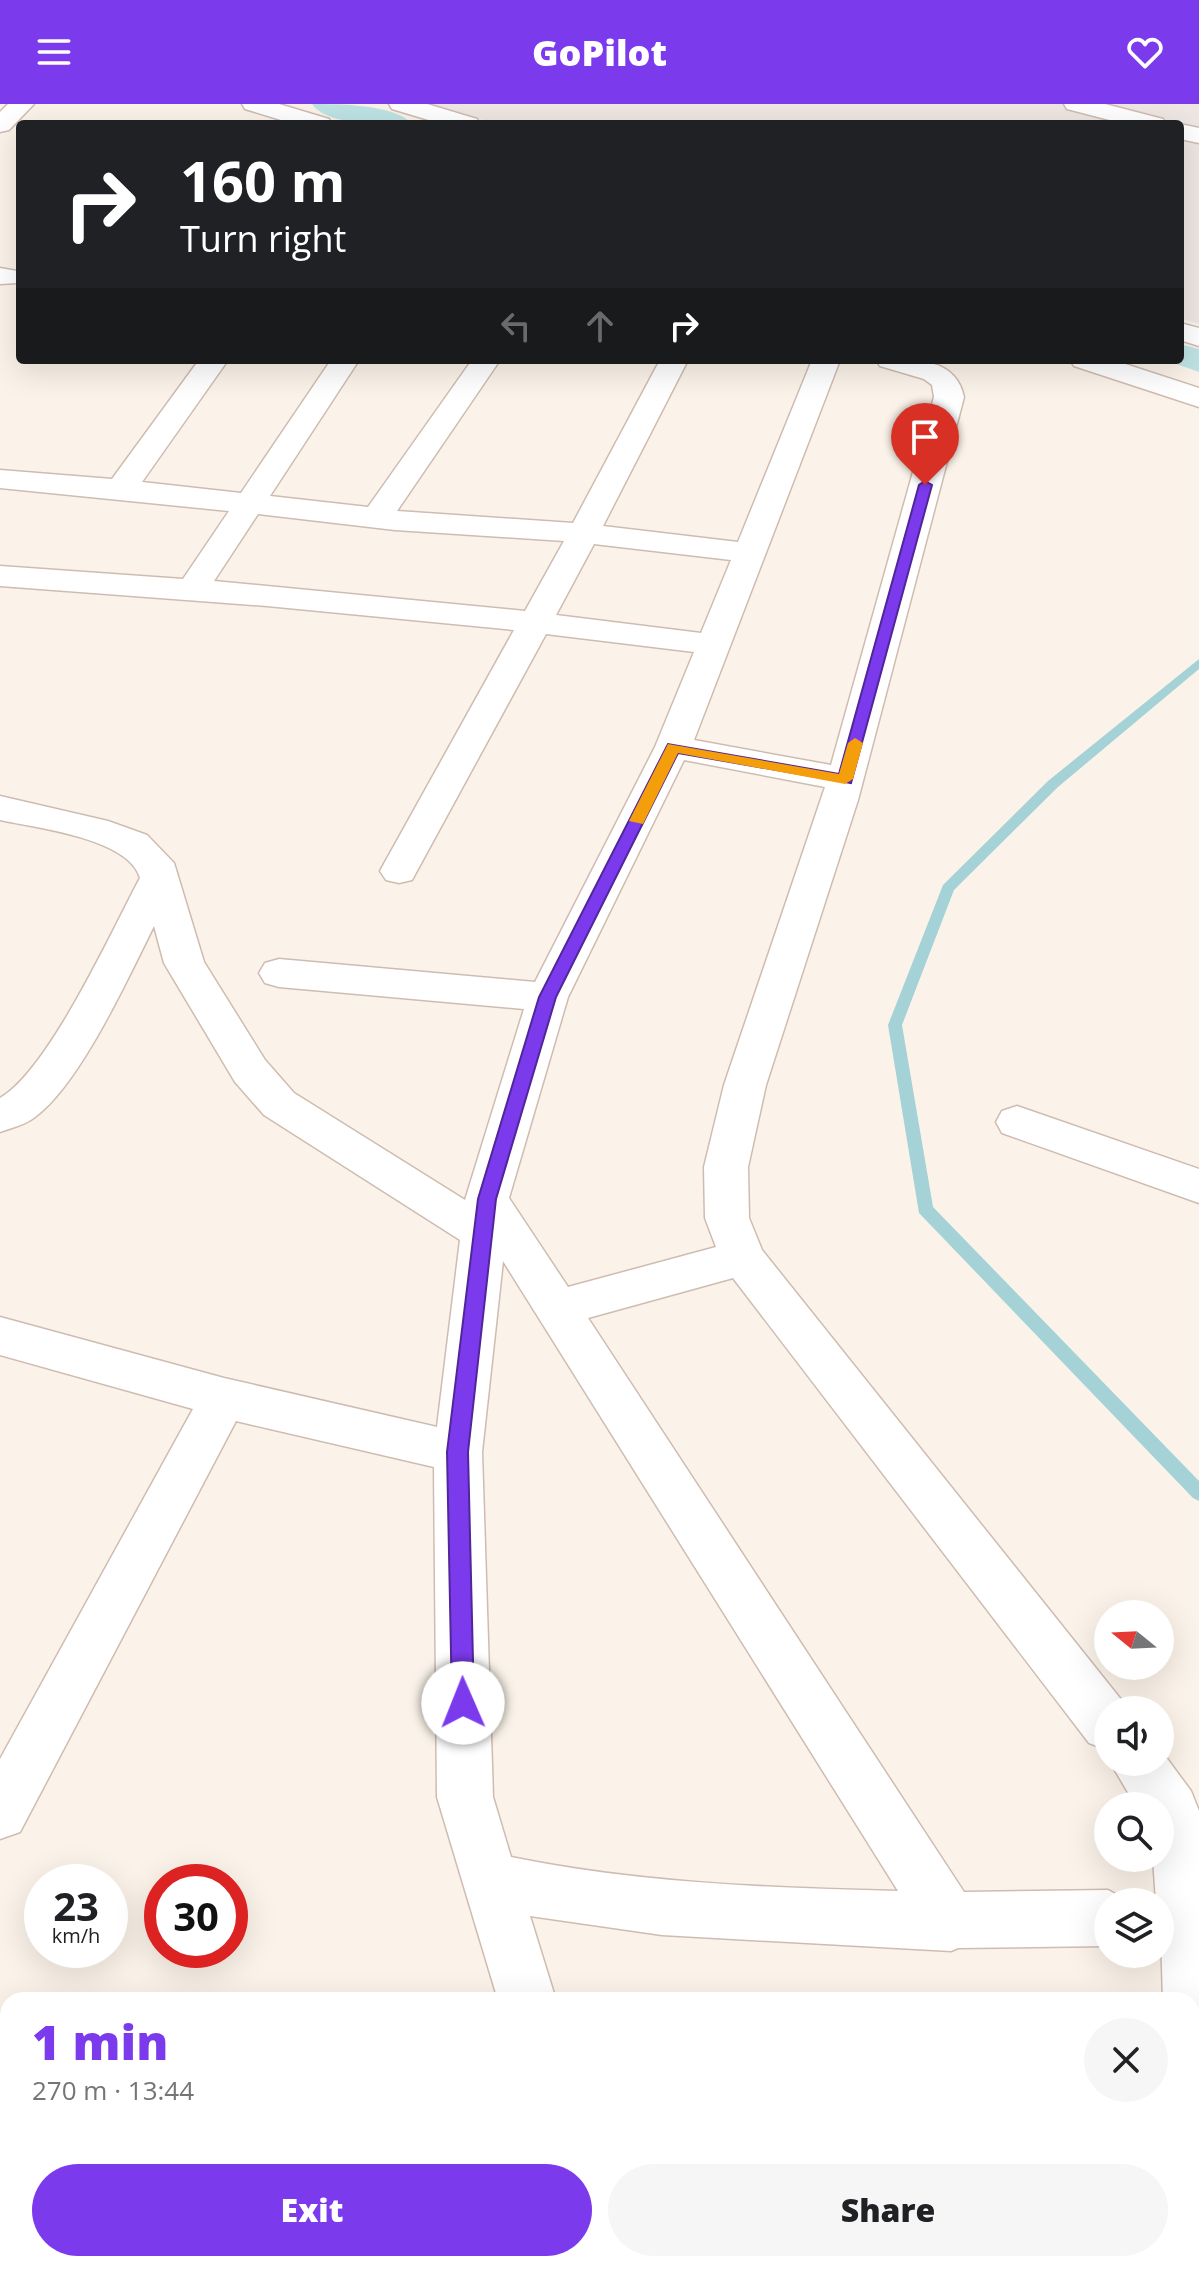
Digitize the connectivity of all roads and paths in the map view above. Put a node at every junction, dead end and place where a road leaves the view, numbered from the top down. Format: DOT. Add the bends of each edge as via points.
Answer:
graph roads {
  1 [pos="22,104"];
  2 [pos="401,104"];
  3 [pos="1076,104"];
  4 [pos="241,107"];
  5 [pos="301,120"];
  6 [pos="455,120"];
  7 [pos="1138,120"];
  8 [pos="0,125"];
  9 [pos="211,364"];
  10 [pos="342,364"];
  11 [pos="483,364"];
  12 [pos="666,364"];
  13 [pos="824,364"];
  14 [pos="904,364"];
  15 [pos="1096,364"];
  16 [pos="1199,398"];
  17 [pos="0,479"];
  18 [pos="121,489"];
  19 [pos="247,503"];
  20 [pos="376,518"];
  21 [pos="584,533"];
  22 [pos="749,553"];
  23 [pos="0,576"];
  24 [pos="193,588"];
  25 [pos="534,620"];
  26 [pos="711,644"];
  27 [pos="673,747"];
  28 [pos="845,779"];
  29 [pos="0,808"];
  30 [pos="399,871"];
  31 [pos="159,878"];
  32 [pos="279,973"];
  33 [pos="548,997"];
  34 [pos="0,1116"];
  35 [pos="1017,1122"];
  36 [pos="1199,1186"];
  37 [pos="485,1216"];
  38 [pos="743,1258"];
  39 [pos="557,1308"];
  40 [pos="0,1336"];
  41 [pos="224,1398"];
  42 [pos="458,1452"];
  43 [pos="1094,1707"];
  44 [pos="1152,1776"];
  45 [pos="1185,1806"];
  46 [pos="0,1813"];
  47 [pos="491,1880"];
  48 [pos="1174,1906"];
  49 [pos="1094,1918"];
  50 [pos="1174,1922"];
  51 [pos="951,1923"];
  52 [pos="525,1992"];
  53 [pos="1185,1992"];
  1 -- 8 [label="street"];
  2 -- 6 [label="street"];
  3 -- 7 [label="street"];
  4 -- 5 [label="street"];
  9 -- 18 [label="street"];
  10 -- 19 [label="street"];
  11 -- 20 [label="street"];
  12 -- 21 [label="street"];
  13 -- 22 [label="street"];
  14 -- 28 [label="street" via="934,373 946,382 949,397"];
  15 -- 16 [label="street"];
  17 -- 18 [label="street"];
  18 -- 19 [label="street"];
  19 -- 20 [label="street"];
  19 -- 24 [label="street"];
  20 -- 21 [label="street"];
  21 -- 22 [label="street"];
  21 -- 25 [label="street"];
  22 -- 26 [label="street"];
  23 -- 24 [label="street"];
  24 -- 25 [label="street"];
  25 -- 26 [label="street"];
  25 -- 30 [label="street"];
  26 -- 27 [label="street"];
  27 -- 28 [label="street"];
  27 -- 33 [label="street"];
  28 -- 38 [label="street" via="745,1085 726,1167 727,1218"];
  29 -- 31 [label="street" via="121,838 155,863"];
  31 -- 34 [label="street" via="54,1069 22,1108"];
  31 -- 37 [label="street" via="184,963 250,1071 279,1104"];
  32 -- 33 [label="street"];
  33 -- 37 [label="street"];
  35 -- 36 [label="street"];
  37 -- 39 [label="street"];
  37 -- 42 [label="street"];
  38 -- 39 [label="street"];
  38 -- 43 [label="street"];
  39 -- 51 [label="street"];
  40 -- 41 [label="street"];
  41 -- 42 [label="street"];
  41 -- 46 [label="street"];
  42 -- 47 [label="street" via="465,1797"];
  44 -- 45 [label="street"];
  45 -- 48 [label="street"];
  47 -- 51 [label="street" via="597,1900 819,1919"];
  47 -- 52 [label="street"];
  49 -- 51 [label="street"];
  50 -- 53 [label="street"];
}
